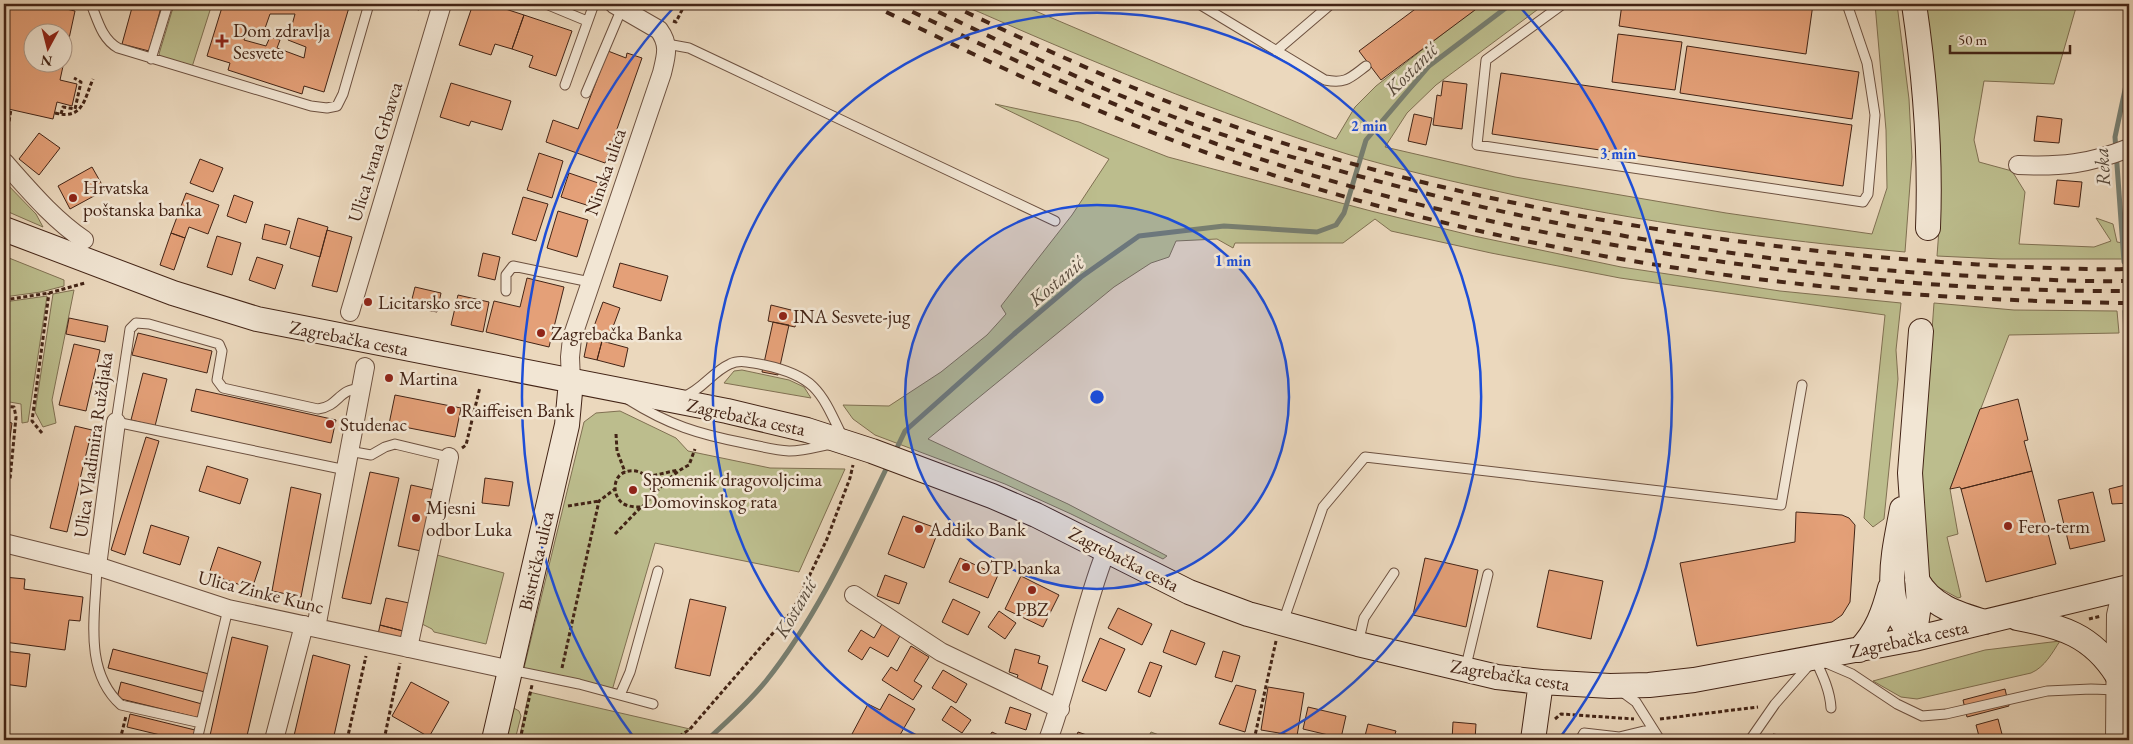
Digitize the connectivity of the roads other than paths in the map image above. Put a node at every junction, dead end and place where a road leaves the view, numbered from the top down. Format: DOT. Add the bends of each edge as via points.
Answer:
graph roads {
  1 [pos="91,4"];
  2 [pos="168,4"];
  3 [pos="369,4"];
  4 [pos="442,4"];
  5 [pos="546,4"];
  6 [pos="594,4"];
  7 [pos="1198,4"];
  8 [pos="1331,4"];
  9 [pos="1563,4"];
  10 [pos="1847,4"];
  11 [pos="1914,4"];
  12 [pos="618,6"];
  13 [pos="587,20"];
  14 [pos="667,44"];
  15 [pos="1276,51"];
  16 [pos="151,59"];
  17 [pos="1366,66"];
  18 [pos="565,85"];
  19 [pos="586,93"];
  20 [pos="2120,152"];
  21 [pos="4,162"];
  22 [pos="2018,165"];
  23 [pos="1055,221"];
  24 [pos="1928,228"];
  25 [pos="4,229"];
  26 [pos="84,240"];
  27 [pos="590,282"];
  28 [pos="506,292"];
  29 [pos="350,312"];
  30 [pos="1921,331"];
  31 [pos="365,366"];
  32 [pos="571,381"];
  33 [pos="1802,385"];
  34 [pos="361,389"];
  35 [pos="611,389"];
  36 [pos="674,401"];
  37 [pos="116,422"];
  38 [pos="845,441"];
  39 [pos="349,451"];
  40 [pos="449,457"];
  41 [pos="346,470"];
  42 [pos="1910,473"];
  43 [pos="4,543"];
  44 [pos="1106,551"];
  45 [pos="97,566"];
  46 [pos="658,571"];
  47 [pos="1394,573"];
  48 [pos="1488,574"];
  49 [pos="1917,580"];
  50 [pos="1892,582"];
  51 [pos="2129,587"];
  52 [pos="854,595"];
  53 [pos="228,608"];
  54 [pos="2010,617"];
  55 [pos="1987,622"];
  56 [pos="310,626"];
  57 [pos="1279,633"];
  58 [pos="1914,639"];
  59 [pos="1358,644"];
  60 [pos="406,647"];
  61 [pos="1859,650"];
  62 [pos="1815,658"];
  63 [pos="511,670"];
  64 [pos="1465,670"];
  65 [pos="1541,682"];
  66 [pos="2117,682"];
  67 [pos="1610,686"];
  68 [pos="620,695"];
  69 [pos="653,704"];
  70 [pos="1060,708"];
  71 [pos="1830,708"];
  72 [pos="201,723"];
  73 [pos="1652,729"];
  74 [pos="1608,738"];
  75 [pos="197,740"];
  76 [pos="274,740"];
  77 [pos="494,740"];
  78 [pos="1048,740"];
  79 [pos="1533,740"];
  80 [pos="1580,740"];
  81 [pos="1660,740"];
  82 [pos="1750,740"];
  83 [pos="2115,740"];
  84 [pos="2124,740"];
  1 -- 16 [label="lane" via="109,43"];
  2 -- 16 [label="lane"];
  3 -- 16 [label="lane" via="337,106 311,106"];
  4 -- 29 [label="street, Ulica Ivana Grbavca"];
  5 -- 13 [label="lane"];
  6 -- 13 [label="lane"];
  7 -- 15 [label="lane"];
  8 -- 15 [label="lane"];
  9 -- 10 [label="lane" via="1486,60 1477,145 1863,202 1868,194 1875,115 1867,63"];
  11 -- 24 [label="main road" via="1926,105"];
  12 -- 14 [label="street" via="659,30"];
  12 -- 19 [label="lane"];
  13 -- 18 [label="lane"];
  14 -- 23 [label="lane" via="698,52"];
  14 -- 27 [label="street, Ninska ulica" via="662,73"];
  15 -- 17 [label="lane" via="1325,80 1337,82 1347,80"];
  20 -- 22 [label="street" via="2083,163"];
  21 -- 26 [label="street" via="66,228"];
  25 -- 32 [label="main road, Zagrebačka cesta" via="173,294 257,319"];
  27 -- 28 [label="lane" via="513,266 506,275"];
  27 -- 32 [label="street, Ninska ulica" via="571,343"];
  30 -- 42 [label="main road"];
  31 -- 34 [label="street"];
  32 -- 35 [label="main road, Zagrebačka cesta"];
  32 -- 63 [label="main road, Bistrička ulica" via="567,425"];
  33 -- 57 [label="lane" via="1781,505 1366,457 1323,507"];
  34 -- 37 [label="lane, Ulica Vladimira Ruždjaka" via="346,390 331,406 318,409 223,388 217,380 222,351 219,344 136,323 130,329"];
  34 -- 39 [label="street"];
  35 -- 36 [label="main road, Zagrebačka cesta"];
  35 -- 38 [label="lane" via="669,423 721,438 790,451"];
  36 -- 38 [label="main road, Zagrebačka cesta" via="768,420"];
  36 -- 38 [label="lane" via="699,388 732,363 746,362 784,369 799,375 820,393"];
  37 -- 41 [label="lane"];
  37 -- 45 [label="street, Ulica Vladimira Ruždjaka"];
  38 -- 44 [label="main road, Zagrebačka cesta" via="1001,500"];
  39 -- 40 [label="lane" via="371,455 395,444"];
  39 -- 41 [label="street"];
  40 -- 60 [label="street"];
  41 -- 56 [label="street"];
  42 -- 49 [label="main road"];
  42 -- 50 [label="main road" via="1898,526"];
  43 -- 45 [label="street, Ulica Zinke Kunc"];
  44 -- 57 [label="main road, Zagrebačka cesta" via="1189,592 1248,614"];
  44 -- 70 [label="street"];
  45 -- 53 [label="street, Ulica Zinke Kunc"];
  45 -- 72 [label="lane" via="95,660 110,696 120,705"];
  46 -- 68 [label="lane" via="630,672"];
  47 -- 59 [label="lane" via="1364,618"];
  48 -- 64 [label="lane"];
  49 -- 55 [label="main road" via="1939,604"];
  49 -- 58 [label="main road" via="1919,612"];
  50 -- 58 [label="main road" via="1899,617"];
  50 -- 61 [label="main road" via="1877,626"];
  51 -- 54 [label="main road, Zagrebačka cesta"];
  51 -- 66 [label="street" via="2117,610"];
  52 -- 70 [label="street" via="941,652"];
  53 -- 56 [label="street, Ulica Zinke Kunc"];
  53 -- 72 [label="lane"];
  54 -- 55 [label="main road, Zagrebačka cesta"];
  54 -- 66 [label="main road" via="2078,635 2106,659"];
  55 -- 58 [label="main road, Zagrebačka cesta"];
  56 -- 60 [label="street, Ulica Zinke Kunc"];
  56 -- 76 [label="street"];
  57 -- 59 [label="main road, Zagrebačka cesta"];
  58 -- 61 [label="main road, Zagrebačka cesta"];
  59 -- 64 [label="main road, Zagrebačka cesta"];
  60 -- 63 [label="street, Ulica Zinke Kunc"];
  61 -- 62 [label="main road, Zagrebačka cesta"];
  62 -- 66 [label="lane" via="1852,674 1897,704 1922,716 1946,714 2047,691 2091,689"];
  62 -- 67 [label="main road, Zagrebačka cesta" via="1694,680 1648,686"];
  62 -- 71 [label="lane" via="1824,679"];
  62 -- 82 [label="lane" via="1775,704"];
  63 -- 68 [label="lane"];
  63 -- 77 [label="main road, Bistrička ulica"];
  64 -- 65 [label="main road, Zagrebačka cesta"];
  65 -- 67 [label="main road, Zagrebačka cesta"];
  65 -- 79 [label="main road"];
  66 -- 83 [label="street"];
  67 -- 73 [label="lane" via="1636,702"];
  68 -- 69 [label="lane"];
  70 -- 78 [label="street"];
  72 -- 75 [label="lane"];
  73 -- 74 [label="lane"];
  73 -- 81 [label="lane"];
  74 -- 80 [label="lane" via="1584,734"];
  83 -- 84 [label="street"];
}
